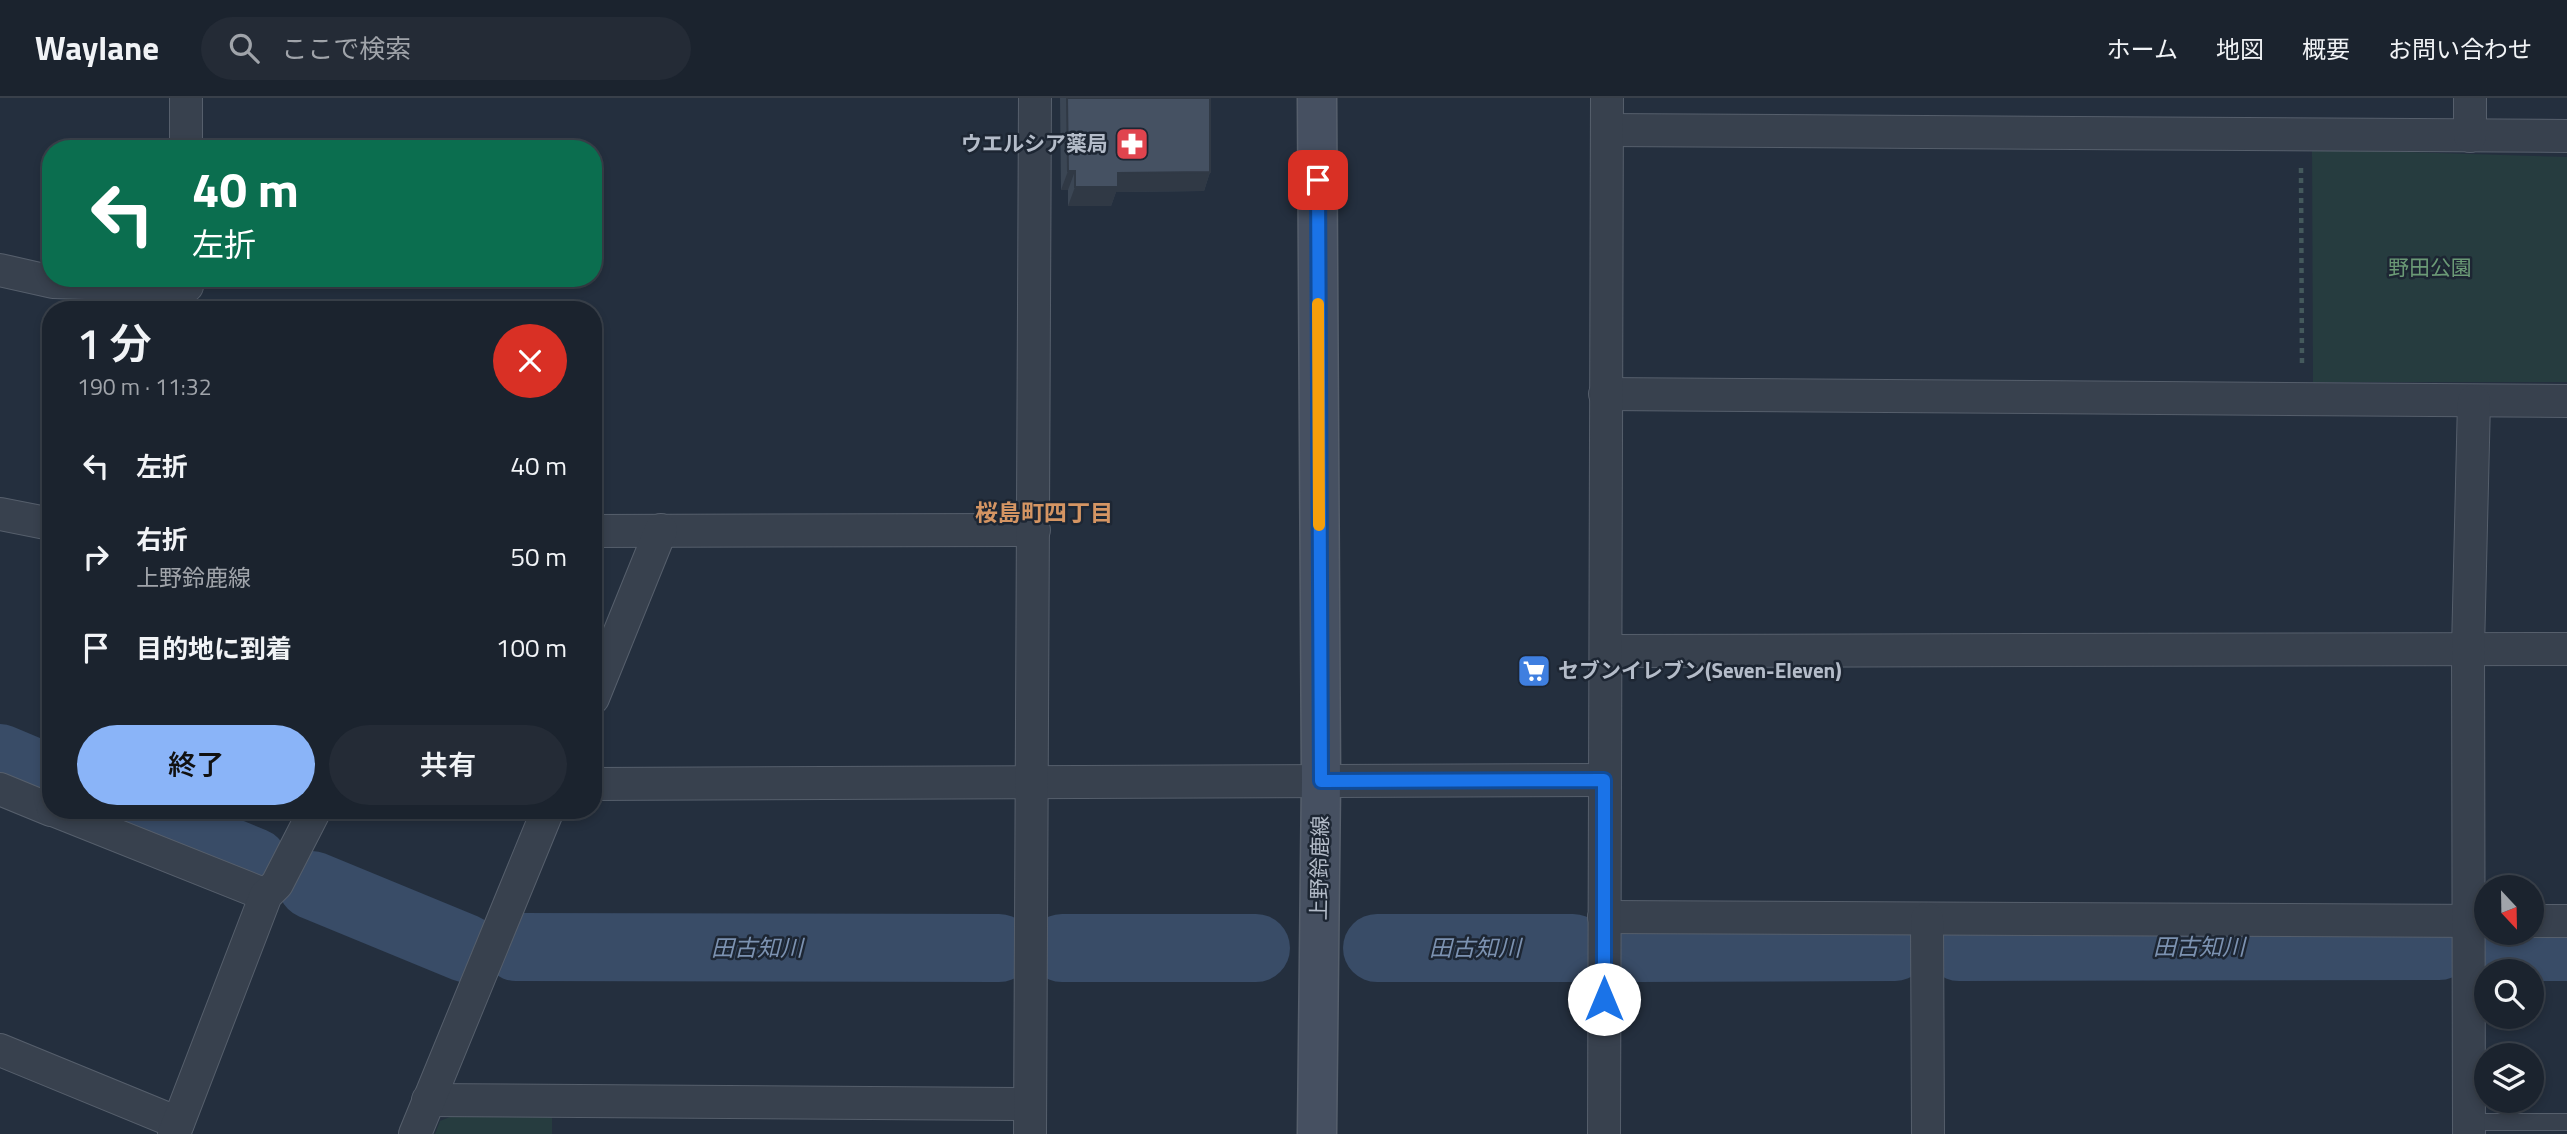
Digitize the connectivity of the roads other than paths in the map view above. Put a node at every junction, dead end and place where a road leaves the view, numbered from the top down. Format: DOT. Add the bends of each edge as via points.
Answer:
graph roads {
  1 [pos="186,98"];
  2 [pos="1035,98"];
  3 [pos="1317,98"];
  4 [pos="1607,98"];
  5 [pos="2470,98"];
  6 [pos="1607,131"];
  7 [pos="2470,136"];
  8 [pos="2567,136"];
  9 [pos="186,140"];
  10 [pos="0,270"];
  11 [pos="42,280"];
  12 [pos="127,287"];
  13 [pos="187,291"];
  14 [pos="1605,394"];
  15 [pos="2474,401"];
  16 [pos="2567,401"];
  17 [pos="0,514"];
  18 [pos="42,522"];
  19 [pos="661,530"];
  20 [pos="1034,530"];
  21 [pos="602,531"];
  22 [pos="2468,649"];
  23 [pos="2567,649"];
  24 [pos="1607,651"];
  25 [pos="602,676"];
  26 [pos="1604,780"];
  27 [pos="1321,781"];
  28 [pos="602,784"];
  29 [pos="1031,784"];
  30 [pos="0,789"];
  31 [pos="42,805"];
  32 [pos="76,819"];
  33 [pos="310,819"];
  34 [pos="544,819"];
  35 [pos="2477,875"];
  36 [pos="266,895"];
  37 [pos="1604,918"];
  38 [pos="1927,919"];
  39 [pos="2474,921"];
  40 [pos="2544,921"];
  41 [pos="2567,921"];
  42 [pos="2478,945"];
  43 [pos="0,1050"];
  44 [pos="428,1100"];
  45 [pos="1030,1119"];
  46 [pos="2567,1122"];
  47 [pos="176,1128"];
  48 [pos="2469,1128"];
  49 [pos="415,1134"];
  50 [pos="1317,1134"];
  51 [pos="1604,1134"];
  52 [pos="1928,1134"];
  1 -- 9 [label="street"];
  2 -- 20 [label="street"];
  3 -- 27 [label="main road, 上野鈴鹿線"];
  4 -- 6 [label="street"];
  5 -- 7 [label="street"];
  6 -- 7 [label="street"];
  6 -- 14 [label="street"];
  7 -- 8 [label="street"];
  10 -- 11 [label="street"];
  12 -- 13 [label="street"];
  14 -- 15 [label="street"];
  14 -- 24 [label="street"];
  15 -- 16 [label="street"];
  15 -- 22 [label="street"];
  17 -- 18 [label="street"];
  19 -- 20 [label="street"];
  19 -- 21 [label="street"];
  19 -- 25 [label="street"];
  20 -- 29 [label="street"];
  22 -- 23 [label="street"];
  22 -- 24 [label="street"];
  22 -- 35 [label="street"];
  24 -- 26 [label="street"];
  26 -- 27 [label="street"];
  26 -- 37 [label="street"];
  27 -- 29 [label="street"];
  27 -- 50 [label="main road, 上野鈴鹿線"];
  28 -- 29 [label="street"];
  29 -- 45 [label="street"];
  30 -- 31 [label="street"];
  32 -- 36 [label="street"];
  33 -- 36 [label="street" via="277,884"];
  34 -- 44 [label="street"];
  36 -- 47 [label="street"];
  37 -- 38 [label="street"];
  37 -- 51 [label="street"];
  38 -- 39 [label="street"];
  38 -- 52 [label="street"];
  40 -- 41 [label="street"];
  42 -- 48 [label="street"];
  43 -- 47 [label="street"];
  44 -- 45 [label="street"];
  44 -- 49 [label="street"];
  46 -- 48 [label="lane"];
}
